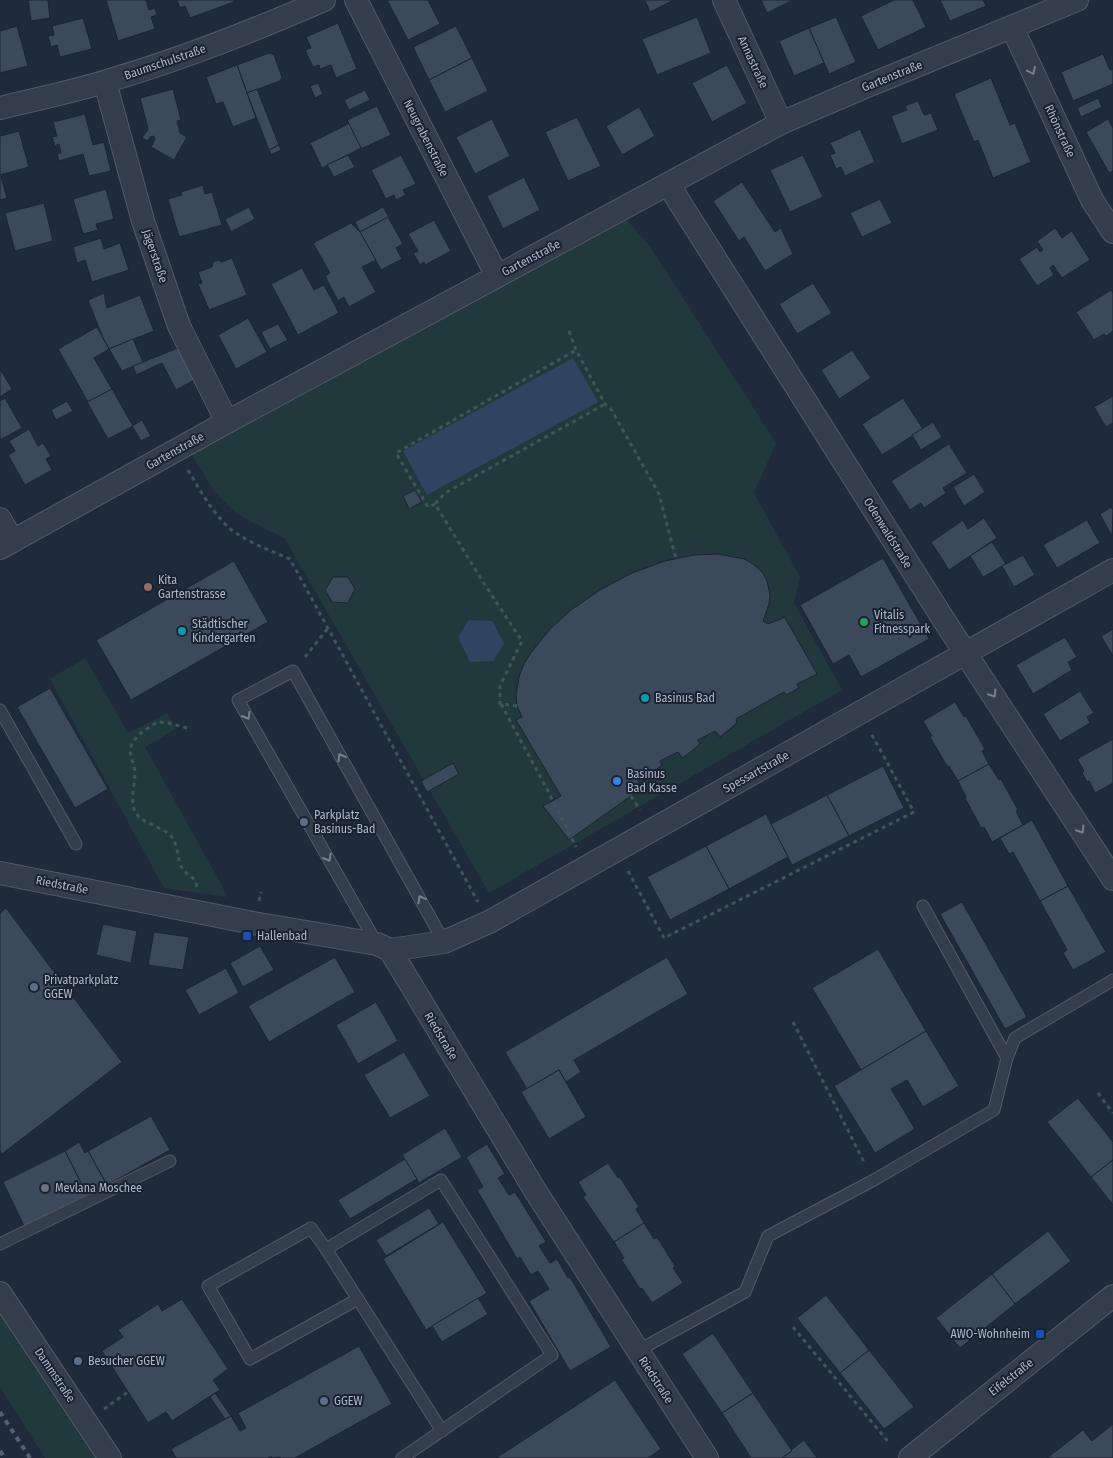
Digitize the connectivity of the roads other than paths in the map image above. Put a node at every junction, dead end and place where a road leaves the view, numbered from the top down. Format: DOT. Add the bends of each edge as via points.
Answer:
graph roads {
  1 [pos="324,0"];
  2 [pos="356,0"];
  3 [pos="724,0"];
  4 [pos="1077,0"];
  5 [pos="1012,27"];
  6 [pos="105,82"];
  7 [pos="0,108"];
  8 [pos="781,124"];
  9 [pos="668,184"];
  10 [pos="1113,232"];
  11 [pos="497,276"];
  12 [pos="227,422"];
  13 [pos="0,519"];
  14 [pos="6,544"];
  15 [pos="1113,570"];
  16 [pos="965,654"];
  17 [pos="0,710"];
  18 [pos="76,844"];
  19 [pos="0,873"];
  20 [pos="1113,879"];
  21 [pos="923,906"];
  22 [pos="444,942"];
  23 [pos="384,947"];
  24 [pos="1113,980"];
  25 [pos="1007,1058"];
  26 [pos="170,1161"];
  27 [pos="0,1244"];
  28 [pos="326,1249"];
  29 [pos="0,1293"];
  30 [pos="1113,1296"];
  31 [pos="358,1299"];
  32 [pos="637,1351"];
  33 [pos="442,1431"];
  34 [pos="903,1454"];
  35 [pos="110,1458"];
  36 [pos="402,1458"];
  37 [pos="706,1458"];
  1 -- 6 [label="street, Baumschulstraße" via="235,38"];
  2 -- 11 [label="street, Neugrabenstraße"];
  3 -- 8 [label="street, Annastraße"];
  4 -- 5 [label="street, Gartenstraße"];
  5 -- 8 [label="street, Gartenstraße"];
  5 -- 10 [label="street, Rhönstraße, one-way" via="1092,200"];
  6 -- 7 [label="street, Baumschulstraße"];
  6 -- 12 [label="street, Jägerstraße" via="143,222 178,326"];
  8 -- 9 [label="street, Gartenstraße"];
  9 -- 11 [label="street, Gartenstraße"];
  9 -- 16 [label="street, Odenwaldstraße"];
  11 -- 12 [label="street, Gartenstraße"];
  12 -- 14 [label="street, Gartenstraße"];
  13 -- 14 [label="street"];
  15 -- 16 [label="street, Spessartstraße"];
  16 -- 20 [label="street, Odenwaldstraße, one-way"];
  16 -- 22 [label="street, Spessartstraße" via="489,922"];
  17 -- 18 [label="lane"];
  19 -- 23 [label="street, Riedstraße"];
  21 -- 25 [label="lane"];
  22 -- 23 [label="street, Spessartstraße"];
  22 -- 23 [label="lane, one-way" via="293,671 238,700"];
  23 -- 32 [label="street, Riedstraße"];
  24 -- 25 [label="lane" via="1015,1038"];
  25 -- 32 [label="lane" via="994,1110 874,1180 768,1236 745,1292"];
  26 -- 27 [label="lane"];
  28 -- 31 [label="lane"];
  28 -- 31 [label="lane" via="311,1228 208,1286 250,1359"];
  28 -- 33 [label="lane" via="441,1180 552,1355"];
  29 -- 35 [label="street, Dammstraße"];
  30 -- 34 [label="street, Eifelstraße"];
  31 -- 33 [label="lane"];
  32 -- 37 [label="street, Riedstraße"];
  33 -- 36 [label="lane"];
}
